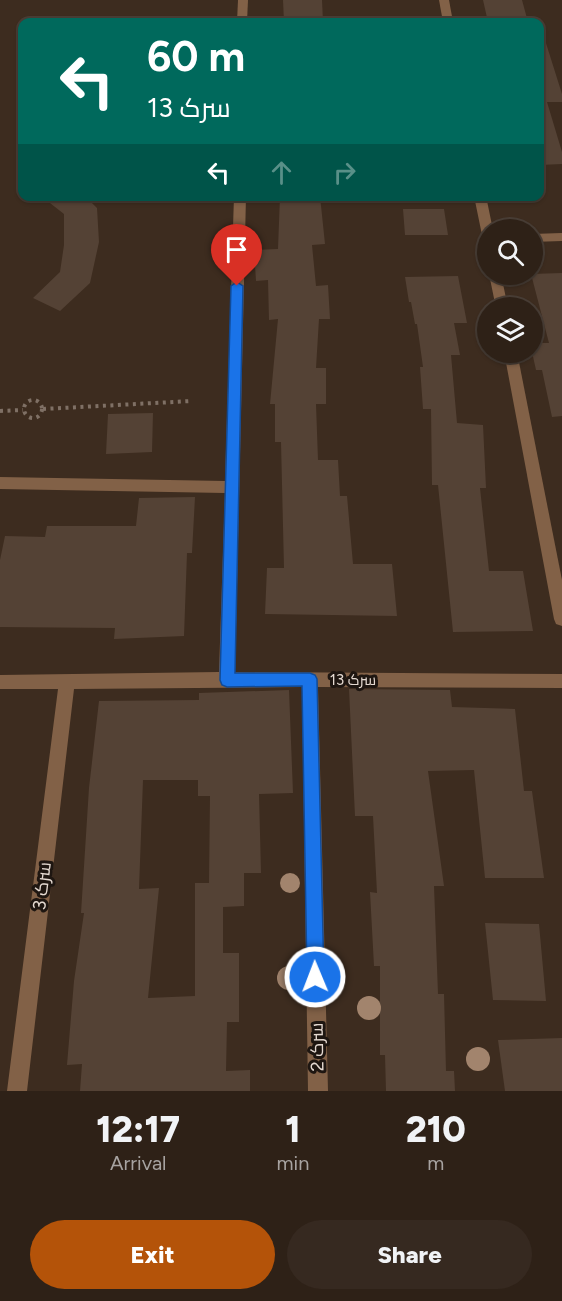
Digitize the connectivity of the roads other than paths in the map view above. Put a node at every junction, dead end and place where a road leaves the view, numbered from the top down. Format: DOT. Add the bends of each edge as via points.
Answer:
graph roads {
  1 [pos="243,0"];
  2 [pos="444,0"];
  3 [pos="242,18"];
  4 [pos="447,18"];
  5 [pos="240,201"];
  6 [pos="481,201"];
  7 [pos="485,219"];
  8 [pos="562,237"];
  9 [pos="543,238"];
  10 [pos="512,363"];
  11 [pos="0,483"];
  12 [pos="231,487"];
  13 [pos="562,619"];
  14 [pos="310,679"];
  15 [pos="227,680"];
  16 [pos="562,681"];
  17 [pos="0,682"];
  18 [pos="67,682"];
  19 [pos="17,1091"];
  20 [pos="318,1091"];
  1 -- 3 [label="street"];
  2 -- 4 [label="street"];
  5 -- 12 [label="street"];
  6 -- 7 [label="street"];
  8 -- 9 [label="street"];
  10 -- 13 [label="street"];
  11 -- 12 [label="street"];
  12 -- 15 [label="street"];
  14 -- 15 [label="street, سرک 13"];
  14 -- 16 [label="street, سرک 13"];
  14 -- 20 [label="street, سرک 2"];
  15 -- 18 [label="street, سرک 13"];
  17 -- 18 [label="street, سرک 13"];
  18 -- 19 [label="street, سرک 3"];
}
